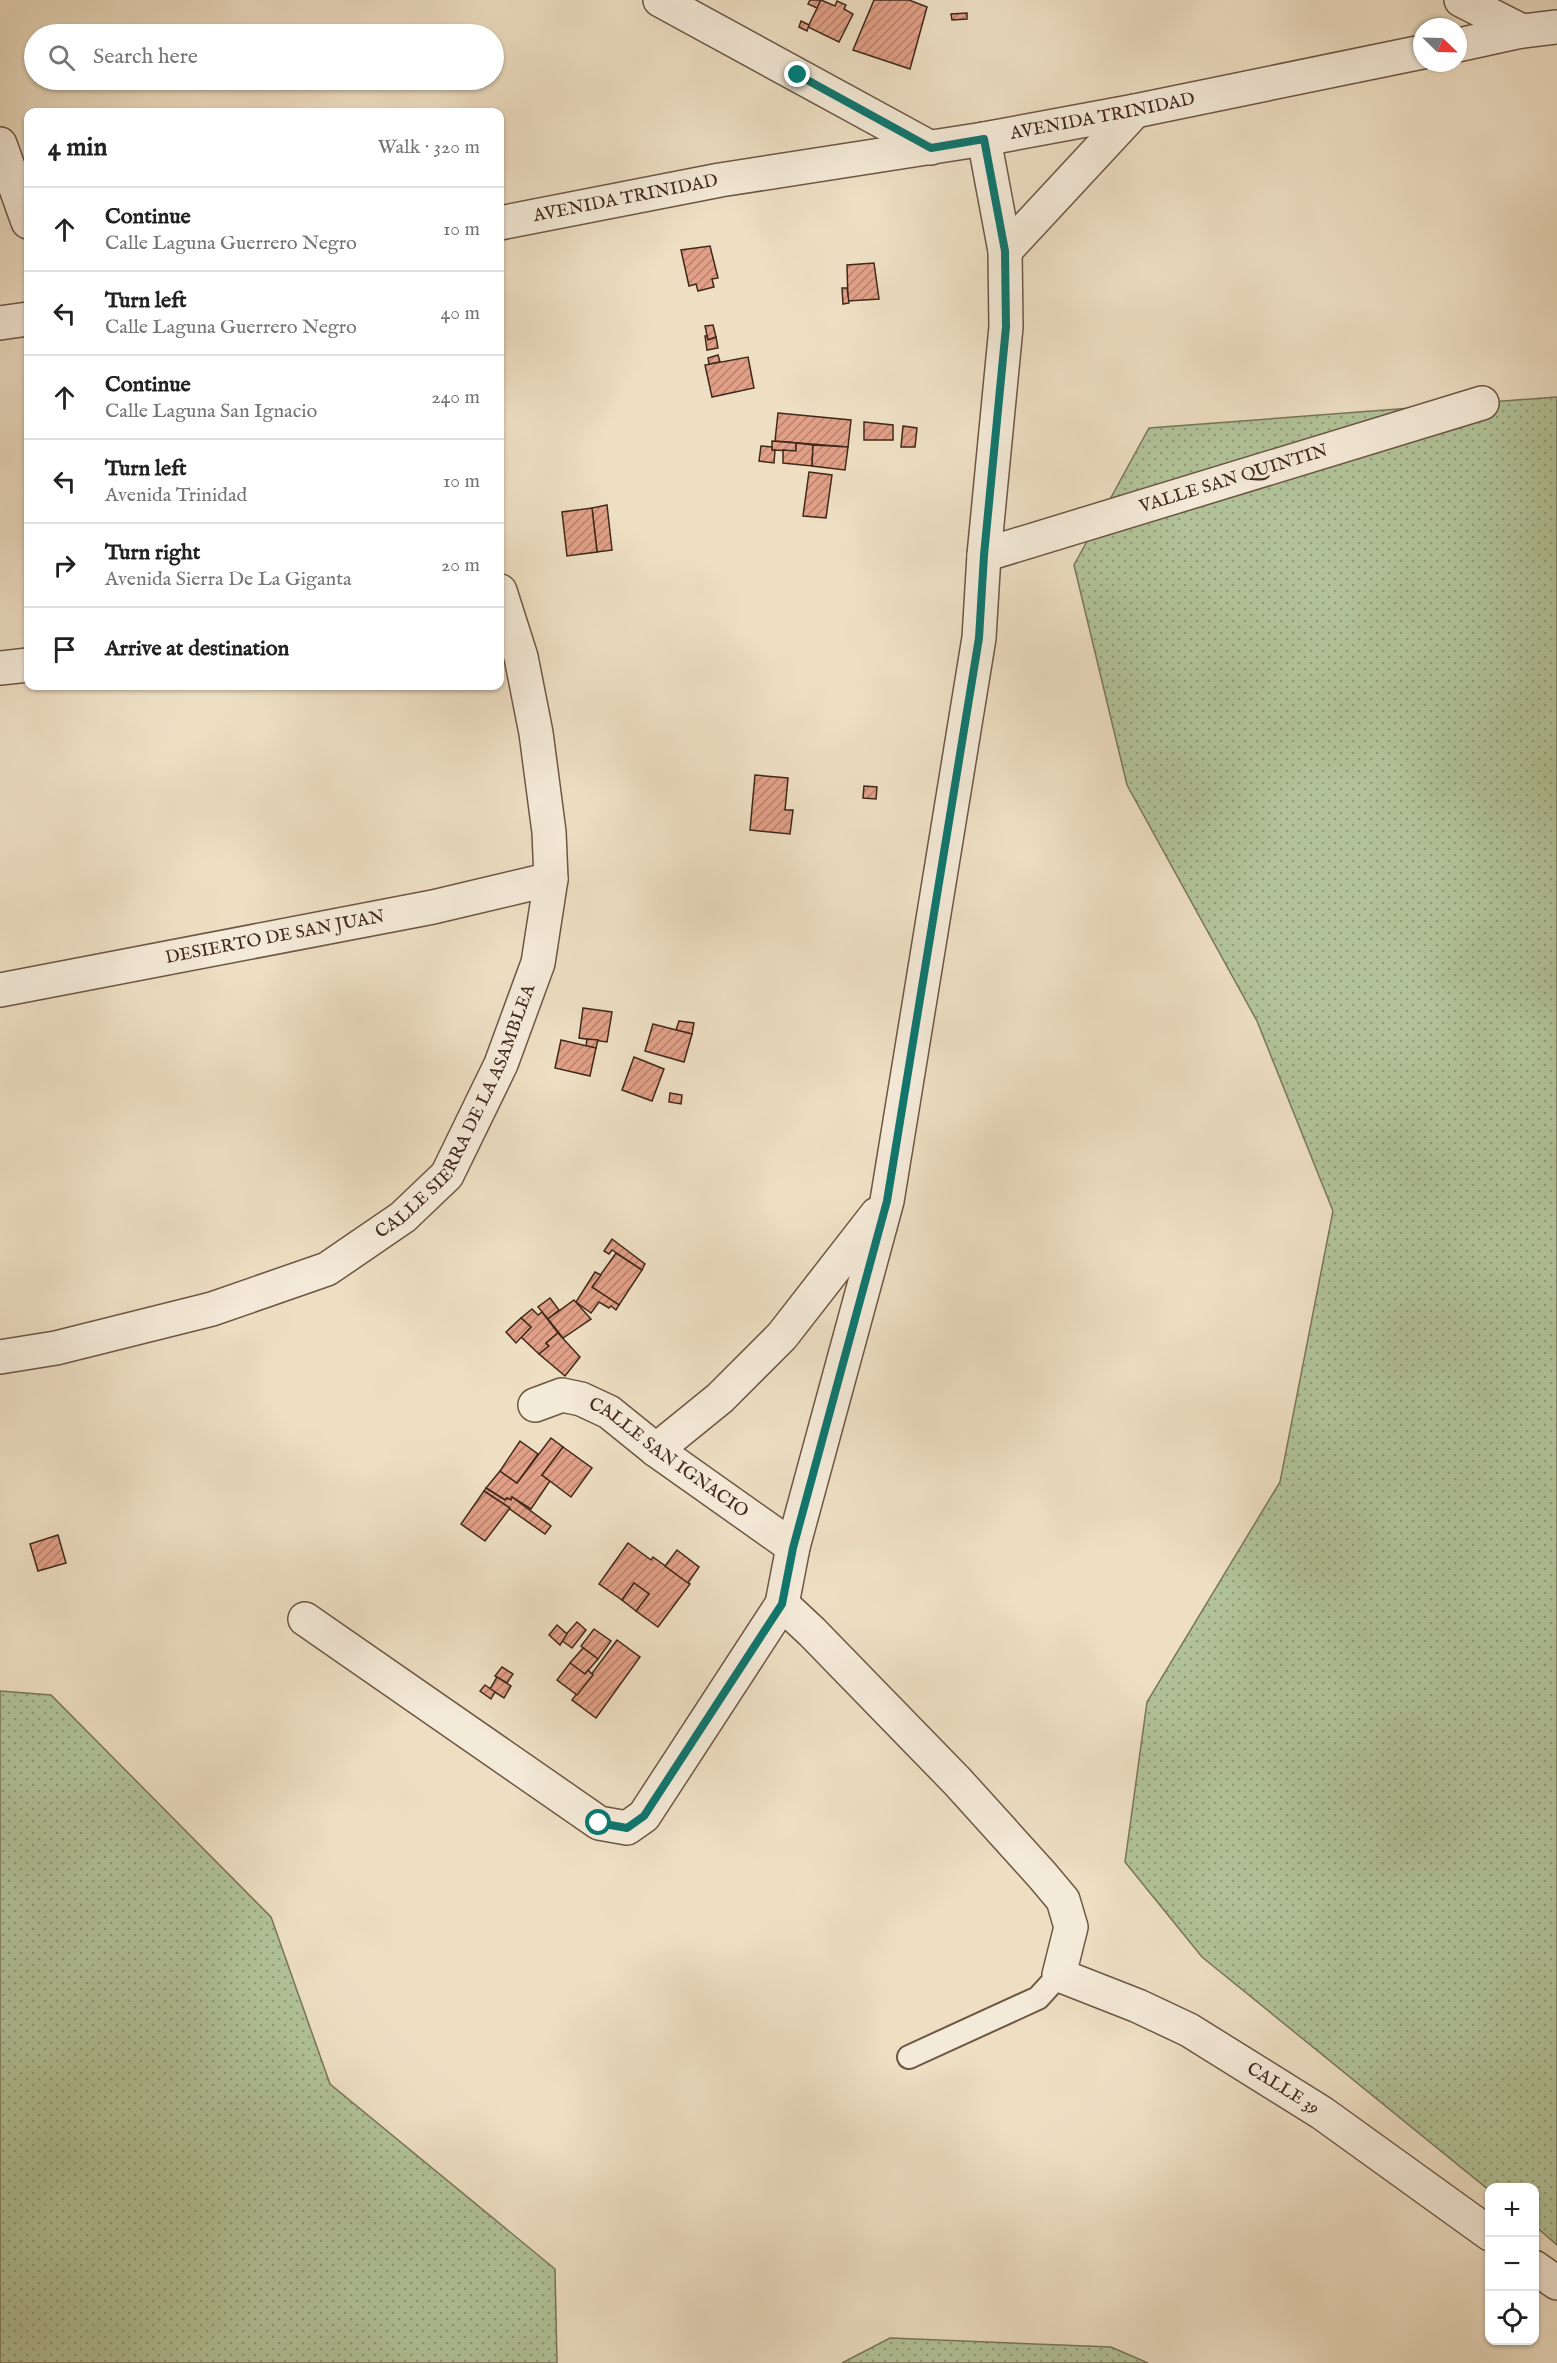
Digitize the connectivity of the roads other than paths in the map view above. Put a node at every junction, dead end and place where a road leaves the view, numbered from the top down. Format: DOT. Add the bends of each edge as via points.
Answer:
graph roads {
  1 [pos="660,0"];
  2 [pos="1461,0"];
  3 [pos="1557,27"];
  4 [pos="1522,31"];
  5 [pos="1467,43"];
  6 [pos="1413,54"];
  7 [pos="1135,111"];
  8 [pos="984,139"];
  9 [pos="0,144"];
  10 [pos="931,148"];
  11 [pos="24,211"];
  12 [pos="504,222"];
  13 [pos="1005,251"];
  14 [pos="24,320"];
  15 [pos="0,323"];
  16 [pos="1482,403"];
  17 [pos="984,555"];
  18 [pos="504,604"];
  19 [pos="24,665"];
  20 [pos="0,668"];
  21 [pos="551,879"];
  22 [pos="0,990"];
  23 [pos="887,1201"];
  24 [pos="0,1357"];
  25 [pos="535,1405"];
  26 [pos="656,1450"];
  27 [pos="793,1548"];
  28 [pos="782,1604"];
  29 [pos="305,1618"];
  30 [pos="1059,1975"];
  31 [pos="909,2057"];
  32 [pos="1485,2230"];
  33 [pos="1539,2270"];
  34 [pos="1557,2283"];
  1 -- 10 [label="street"];
  2 -- 4 [label="street"];
  3 -- 4 [label="street"];
  4 -- 5 [label="street"];
  6 -- 7 [label="street, AVENIDA TRINIDAD"];
  7 -- 8 [label="street, AVENIDA TRINIDAD"];
  7 -- 13 [label="street"];
  8 -- 10 [label="street, AVENIDA TRINIDAD"];
  8 -- 13 [label="street"];
  9 -- 11 [label="street"];
  10 -- 12 [label="street, AVENIDA TRINIDAD" via="720,180"];
  13 -- 17 [label="street" via="1006,327"];
  14 -- 15 [label="street"];
  16 -- 17 [label="street, VALLE SAN QUINTIN"];
  17 -- 23 [label="street" via="979,638"];
  18 -- 21 [label="street, CALLE SIERRA DE LA ASAMBLEA" via="521,657 536,733"];
  19 -- 20 [label="street"];
  21 -- 22 [label="street, DESIERTO DE SAN JUAN" via="432,907"];
  21 -- 24 [label="street, CALLE SIERRA DE LA ASAMBLEA" via="537,963 501,1064 447,1175 403,1216 327,1269 212,1309 56,1348"];
  23 -- 26 [label="street" via="783,1336 720,1398"];
  23 -- 27 [label="street"];
  25 -- 26 [label="street, CALLE SAN IGNACIO" via="562,1395 581,1400 609,1412"];
  26 -- 27 [label="street, CALLE SAN IGNACIO"];
  27 -- 28 [label="street"];
  28 -- 29 [label="street" via="644,1816 627,1828 599,1823"];
  28 -- 30 [label="street" via="957,1781 1063,1900 1071,1927"];
  30 -- 31 [label="lane" via="1038,1998"];
  30 -- 32 [label="street, CALLE 39" via="1189,2030 1322,2113"];
  33 -- 34 [label="street"];
}
